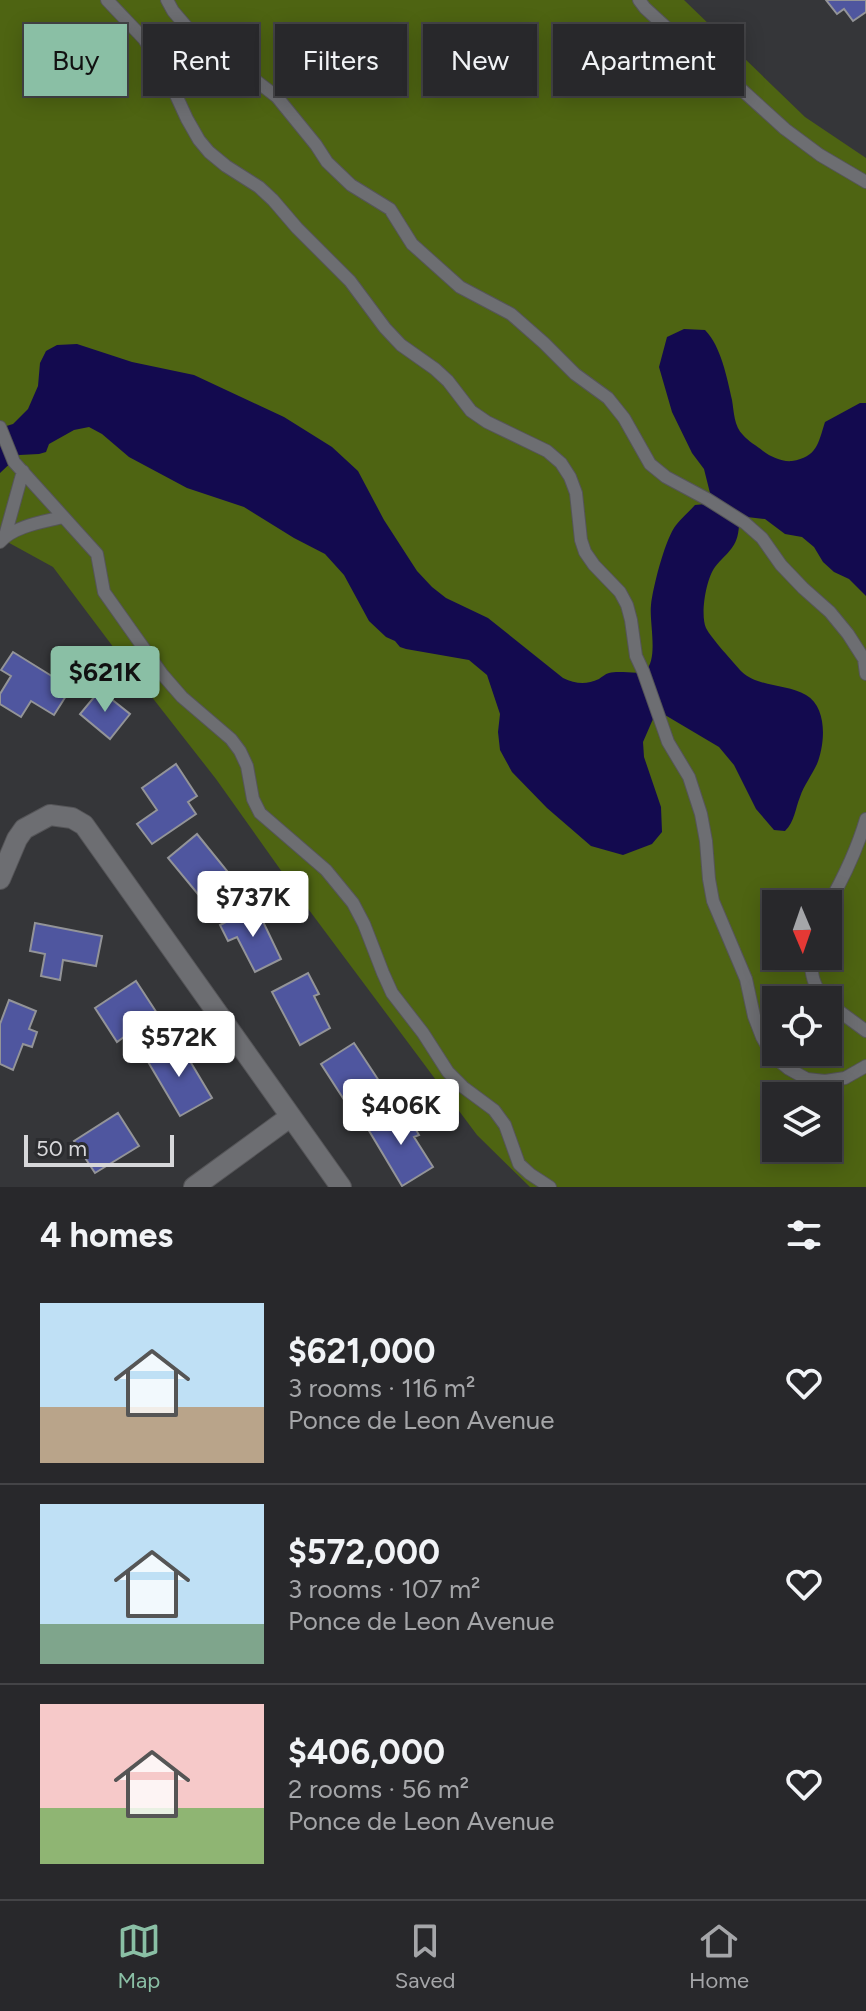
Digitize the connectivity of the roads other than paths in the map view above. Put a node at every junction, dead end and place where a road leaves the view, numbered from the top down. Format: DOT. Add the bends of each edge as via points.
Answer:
graph roads {
  1 [pos="107,0"];
  2 [pos="167,0"];
  3 [pos="639,0"];
  4 [pos="866,182"];
  5 [pos="0,427"];
  6 [pos="18,467"];
  7 [pos="63,517"];
  8 [pos="3,539"];
  9 [pos="866,674"];
  10 [pos="866,819"];
  11 [pos="862,848"];
  12 [pos="0,879"];
  13 [pos="837,890"];
  14 [pos="842,1014"];
  15 [pos="866,1031"];
  16 [pos="866,1066"];
  17 [pos="290,1117"];
  18 [pos="194,1187"];
  19 [pos="341,1187"];
  20 [pos="550,1187"];
  1 -- 16 [label="lane" via="144,39 209,152 273,200 350,281 385,328 442,375 471,411 561,463 576,493 585,552 627,605 636,656 668,742 689,777 701,814 713,901 746,979 762,1037 773,1056 807,1079 845,1078"];
  2 -- 9 [label="lane" via="203,46 277,97 351,185 390,209 412,244 460,287 511,314 608,398 650,464 762,538 848,634 864,659"];
  3 -- 4 [label="lane" via="785,129"];
  5 -- 6 [label="lane"];
  6 -- 7 [label="lane"];
  6 -- 8 [label="lane"];
  7 -- 8 [label="lane" via="32,524"];
  7 -- 20 [label="lane" via="97,554 104,592 162,674 240,751 260,813 326,870 353,903 392,993 448,1072 494,1110 519,1164"];
  10 -- 11 [label="lane"];
  11 -- 13 [label="lane"];
  12 -- 17 [label="street" via="24,829 50,815 84,825"];
  14 -- 15 [label="lane"];
  17 -- 18 [label="street"];
  17 -- 19 [label="street"];
}
